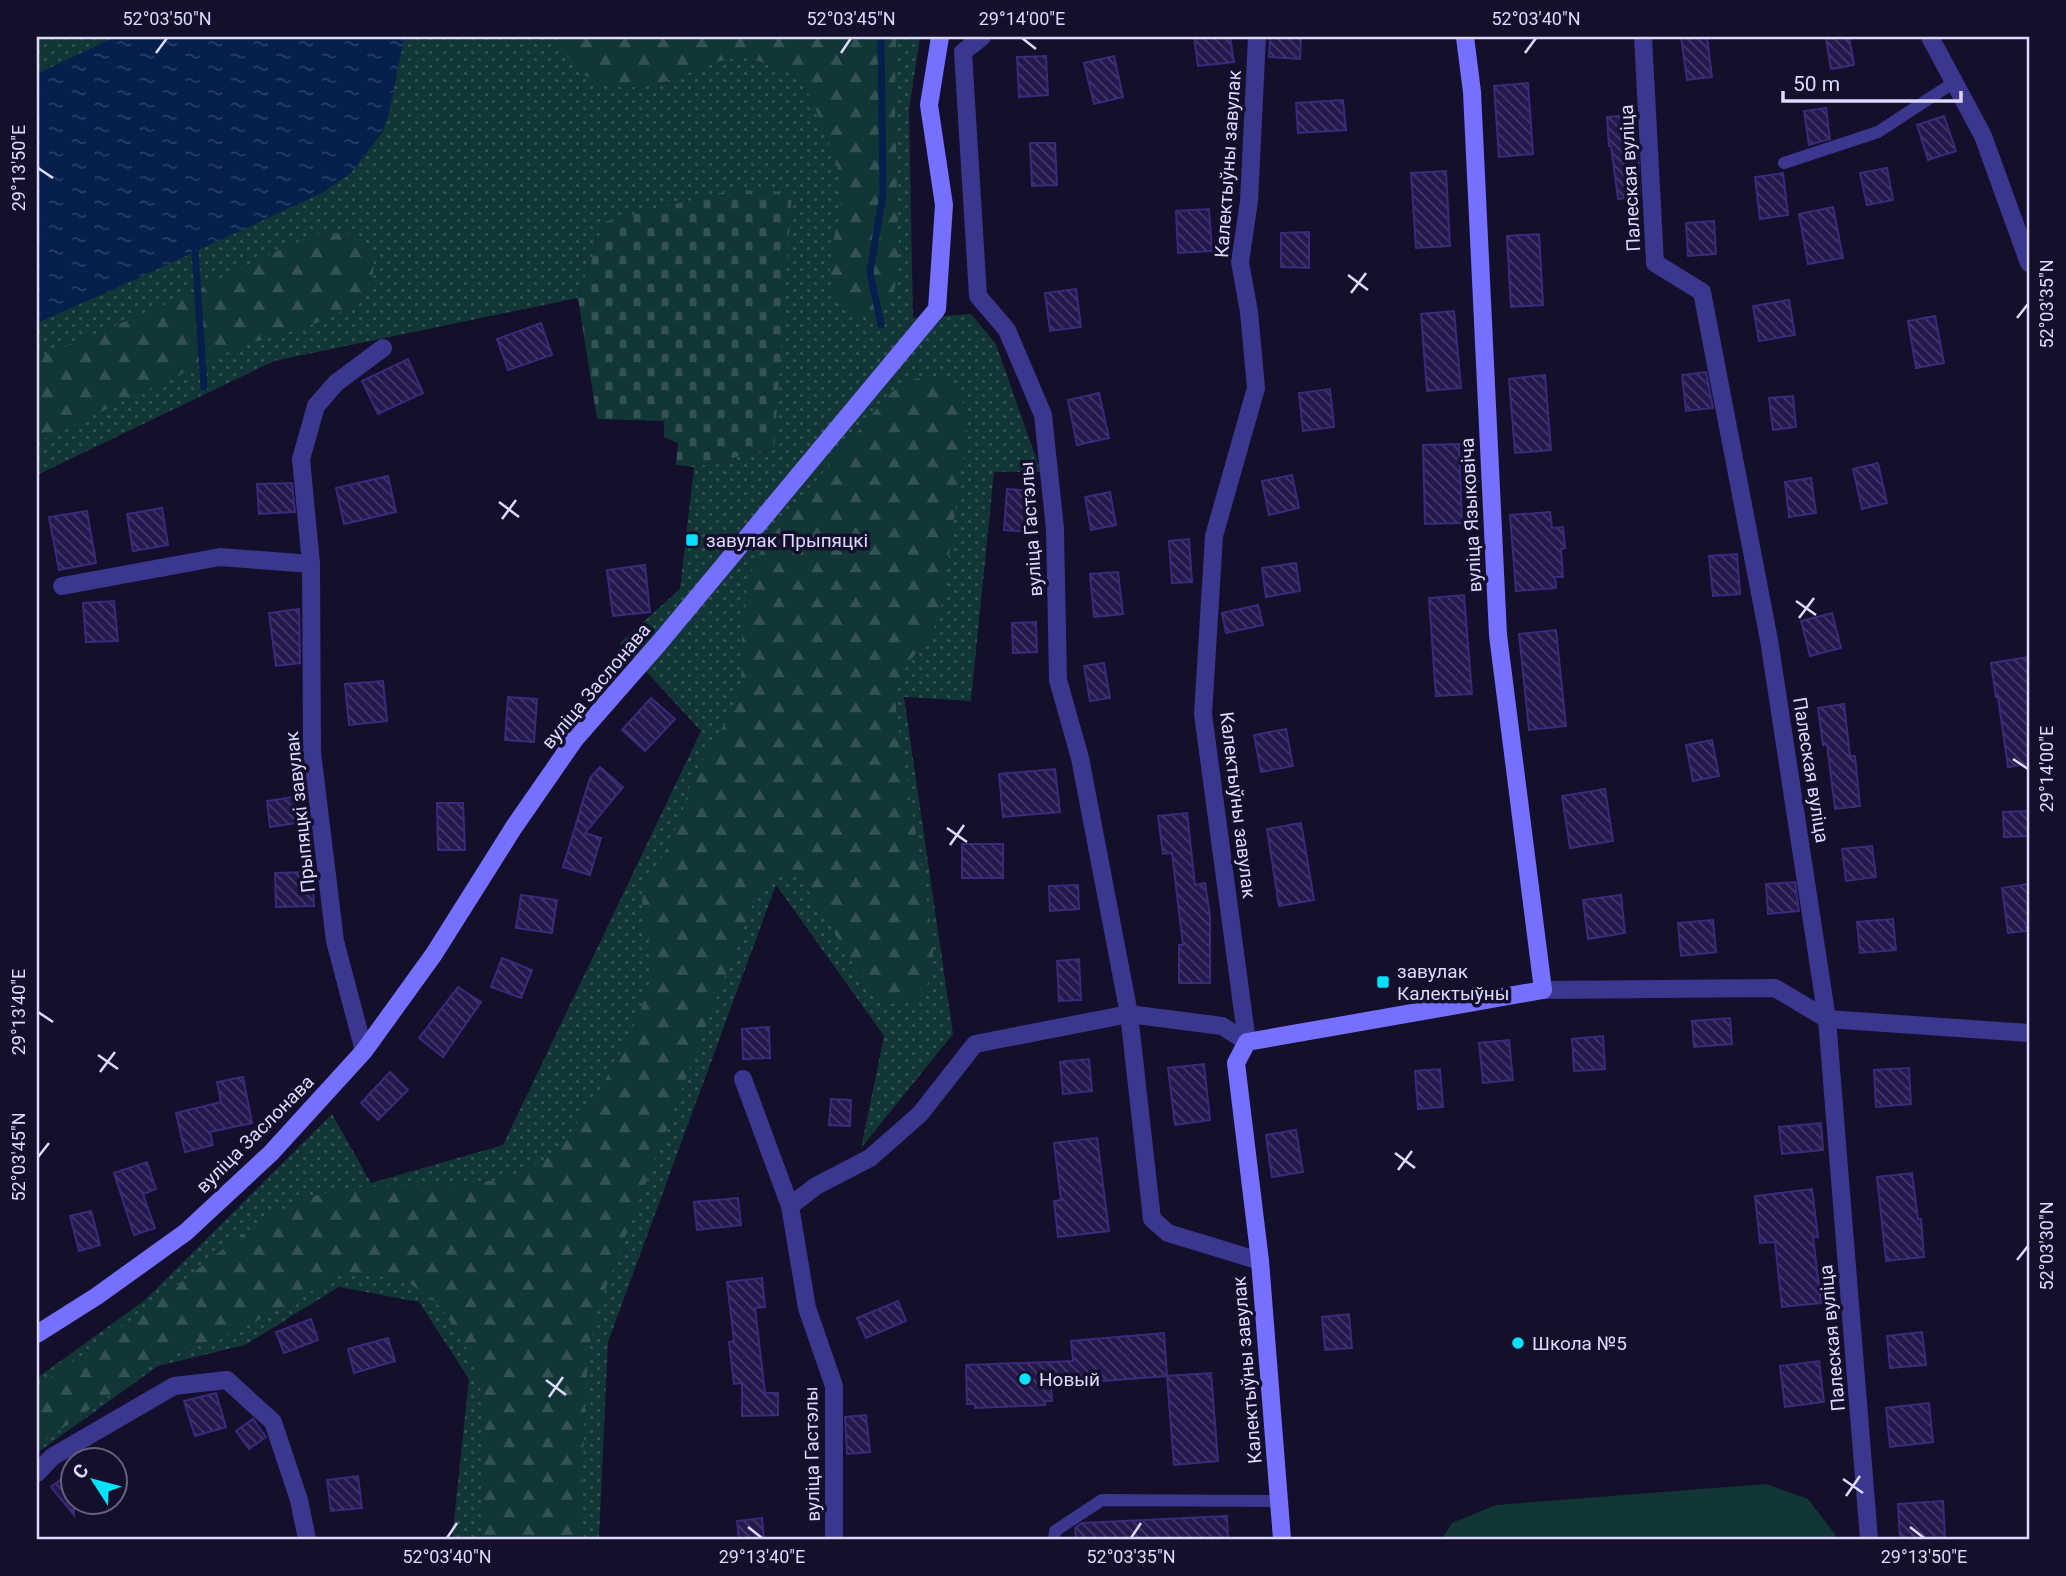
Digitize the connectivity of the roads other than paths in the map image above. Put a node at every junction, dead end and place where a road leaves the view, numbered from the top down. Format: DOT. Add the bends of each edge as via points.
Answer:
graph roads {
  1 [pos="940,37"];
  2 [pos="982,37"];
  3 [pos="1257,37"];
  4 [pos="1465,37"];
  5 [pos="1643,37"];
  6 [pos="1930,37"];
  7 [pos="1953,83"];
  8 [pos="1784,163"];
  9 [pos="2029,263"];
  10 [pos="383,348"];
  11 [pos="312,564"];
  12 [pos="62,586"];
  13 [pos="1543,990"];
  14 [pos="1129,1014"];
  15 [pos="1827,1019"];
  16 [pos="2029,1033"];
  17 [pos="1247,1042"];
  18 [pos="364,1051"];
  19 [pos="743,1079"];
  20 [pos="790,1206"];
  21 [pos="1260,1261"];
  22 [pos="37,1334"];
  23 [pos="37,1473"];
  24 [pos="1279,1501"];
  25 [pos="307,1539"];
  26 [pos="834,1539"];
  27 [pos="1054,1539"];
  28 [pos="1282,1539"];
  29 [pos="1869,1539"];
  1 -- 18 [label="street, вуліца Заслонава" via="929,105 944,205 937,309 575,738 434,954"];
  2 -- 14 [label="street, вуліца Гастэлы" via="963,52 978,296 1007,330 1043,415 1055,529 1058,680 1080,758"];
  3 -- 17 [label="street, Калектыўны завулак" via="1249,201 1240,262 1250,312 1256,388 1214,536 1203,714"];
  4 -- 13 [label="street, вуліца Языковіча" via="1472,92 1498,635"];
  5 -- 15 [label="street, Палеская вуліца" via="1655,263 1702,292 1769,639"];
  6 -- 7 [label="street"];
  7 -- 8 [label="lane" via="1878,132"];
  7 -- 9 [label="street" via="1983,136"];
  10 -- 11 [label="street, Прыпяцкі завулак" via="336,383 316,406 301,459"];
  11 -- 12 [label="street" via="220,557"];
  11 -- 18 [label="street, Прыпяцкі завулак" via="312,752 335,941"];
  13 -- 15 [label="street" via="1775,988"];
  13 -- 17 [label="street"];
  14 -- 17 [label="street" via="1222,1026"];
  14 -- 20 [label="street" via="975,1044 920,1114 870,1158 816,1186"];
  14 -- 21 [label="street, вуліца Гастэлы" via="1152,1219 1168,1233"];
  15 -- 16 [label="street"];
  15 -- 29 [label="street, Палеская вуліца"];
  17 -- 21 [label="street, Калектыўны завулак" via="1236,1063"];
  18 -- 22 [label="street, вуліца Заслонава" via="271,1153 186,1232"];
  19 -- 20 [label="street, вуліца Гастэлы"];
  20 -- 26 [label="street, вуліца Гастэлы" via="807,1308 834,1386"];
  21 -- 24 [label="street, Калектыўны завулак"];
  23 -- 25 [label="street" via="52,1457 174,1385 227,1380 273,1422"];
  24 -- 27 [label="lane" via="1102,1500 1055,1531"];
  24 -- 28 [label="street, Калектыўны завулак"];
}
